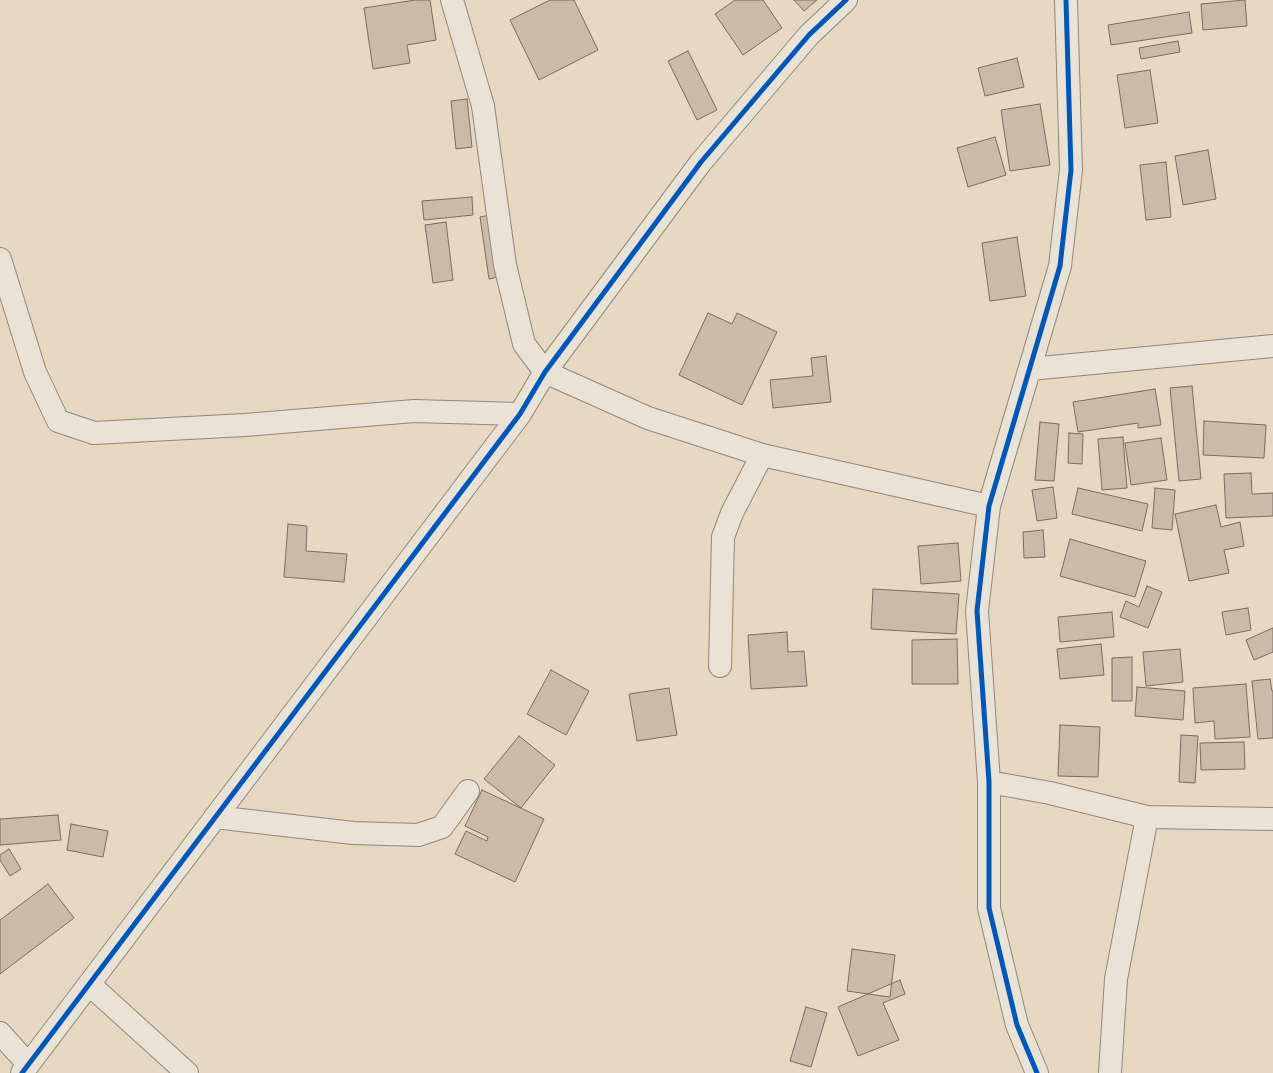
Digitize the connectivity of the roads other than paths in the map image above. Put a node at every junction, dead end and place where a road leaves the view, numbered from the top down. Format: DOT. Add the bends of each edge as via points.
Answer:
graph roads {
  1 [pos="452,0"];
  2 [pos="846,0"];
  3 [pos="1066,0"];
  4 [pos="0,259"];
  5 [pos="1273,346"];
  6 [pos="1030,369"];
  7 [pos="545,372"];
  8 [pos="520,414"];
  9 [pos="762,455"];
  10 [pos="989,506"];
  11 [pos="720,666"];
  12 [pos="989,782"];
  13 [pos="468,791"];
  14 [pos="215,817"];
  15 [pos="1147,817"];
  16 [pos="1273,820"];
  17 [pos="89,984"];
  18 [pos="0,1033"];
  19 [pos="25,1069"];
  20 [pos="187,1073"];
  21 [pos="1037,1073"];
  22 [pos="1110,1073"];
  1 -- 7 [label="street" via="483,106 505,265 524,344"];
  2 -- 7 [label="street" via="809,35 701,162"];
  3 -- 6 [label="street" via="1071,170 1060,266"];
  4 -- 8 [label="street" via="35,372 58,421 94,433 245,425 414,411"];
  5 -- 6 [label="street"];
  6 -- 10 [label="street"];
  7 -- 8 [label="street"];
  7 -- 9 [label="street" via="648,418"];
  8 -- 14 [label="street"];
  9 -- 10 [label="street"];
  9 -- 11 [label="street" via="732,512 723,538"];
  10 -- 12 [label="street" via="977,612"];
  12 -- 15 [label="street" via="1050,793"];
  12 -- 21 [label="street" via="989,908 1017,1025"];
  13 -- 14 [label="street" via="442,827 418,835 354,833"];
  14 -- 17 [label="street"];
  15 -- 16 [label="street"];
  15 -- 22 [label="street" via="1116,979"];
  17 -- 19 [label="street"];
  17 -- 20 [label="street"];
  18 -- 19 [label="street"];
}
